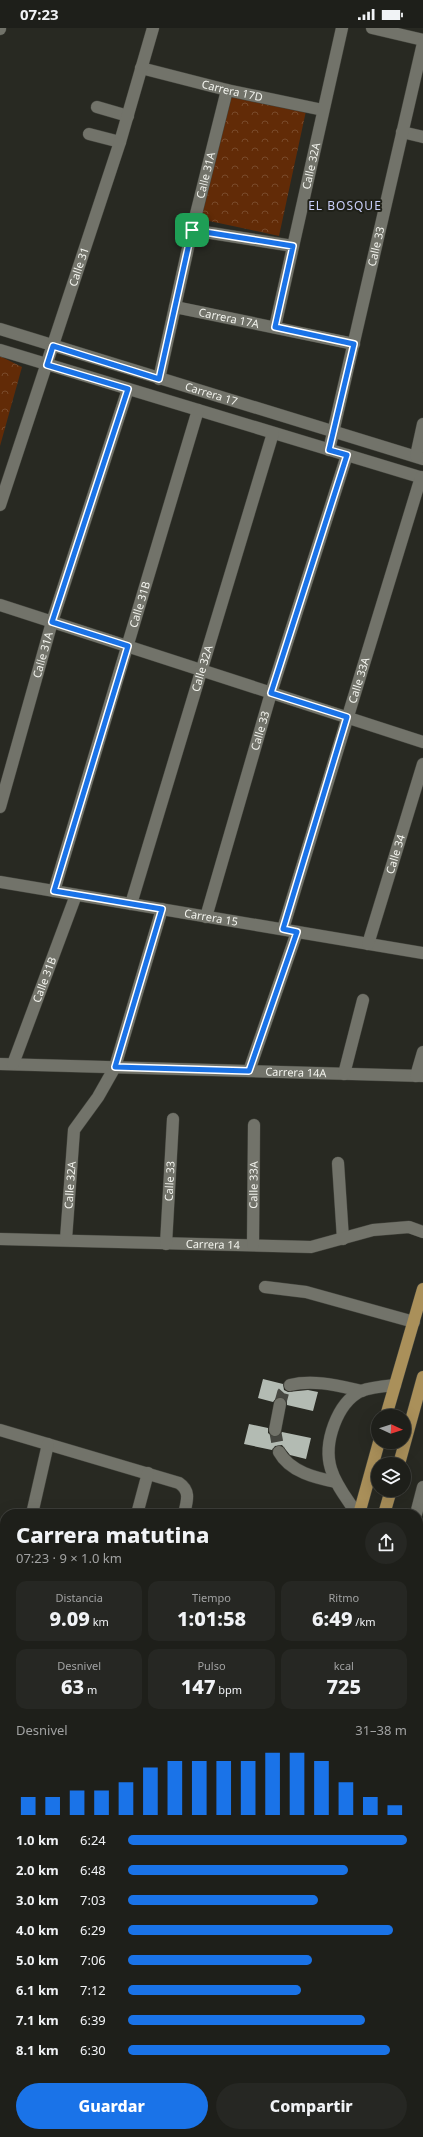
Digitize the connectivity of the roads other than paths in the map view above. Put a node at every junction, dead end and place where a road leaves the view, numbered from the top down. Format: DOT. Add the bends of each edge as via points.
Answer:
graph roads {
  1 [pos="153,28"];
  2 [pos="342,28"];
  3 [pos="372,28"];
  4 [pos="423,42"];
  5 [pos="141,68"];
  6 [pos="227,90"];
  7 [pos="97,107"];
  8 [pos="323,110"];
  9 [pos="128,116"];
  10 [pos="402,132"];
  11 [pos="88,134"];
  12 [pos="423,137"];
  13 [pos="120,142"];
  14 [pos="192,230"];
  15 [pos="293,246"];
  16 [pos="175,307"];
  17 [pos="275,327"];
  18 [pos="0,329"];
  19 [pos="354,344"];
  20 [pos="53,346"];
  21 [pos="0,350"];
  22 [pos="47,365"];
  23 [pos="159,379"];
  24 [pos="128,389"];
  25 [pos="198,410"];
  26 [pos="423,424"];
  27 [pos="333,431"];
  28 [pos="273,433"];
  29 [pos="329,450"];
  30 [pos="347,455"];
  31 [pos="420,457"];
  32 [pos="422,477"];
  33 [pos="0,505"];
  34 [pos="0,605"];
  35 [pos="52,622"];
  36 [pos="128,646"];
  37 [pos="201,670"];
  38 [pos="271,693"];
  39 [pos="347,717"];
  40 [pos="423,742"];
  41 [pos="423,764"];
  42 [pos="0,807"];
  43 [pos="0,882"];
  44 [pos="54,891"];
  45 [pos="76,895"];
  46 [pos="131,904"];
  47 [pos="162,909"];
  48 [pos="206,917"];
  49 [pos="283,929"];
  50 [pos="297,932"];
  51 [pos="368,944"];
  52 [pos="423,953"];
  53 [pos="364,1000"];
  54 [pos="423,1052"];
  55 [pos="0,1064"];
  56 [pos="13,1064"];
  57 [pos="115,1067"];
  58 [pos="249,1071"];
  59 [pos="344,1074"];
  60 [pos="419,1076"];
  61 [pos="173,1119"];
  62 [pos="254,1125"];
  63 [pos="338,1162"];
  64 [pos="423,1232"];
  65 [pos="0,1238"];
  66 [pos="66,1239"];
  67 [pos="343,1239"];
  68 [pos="166,1244"];
  69 [pos="253,1245"];
  70 [pos="265,1287"];
  71 [pos="423,1289"];
  72 [pos="414,1322"];
  73 [pos="422,1380"];
  74 [pos="394,1384"];
  75 [pos="290,1385"];
  76 [pos="362,1391"];
  77 [pos="280,1404"];
  78 [pos="388,1409"];
  79 [pos="0,1430"];
  80 [pos="274,1430"];
  81 [pos="48,1444"];
  82 [pos="377,1449"];
  83 [pos="279,1452"];
  84 [pos="400,1457"];
  85 [pos="148,1473"];
  86 [pos="336,1482"];
  87 [pos="423,1487"];
  88 [pos="389,1497"];
  89 [pos="33,1509"];
  90 [pos="138,1509"];
  91 [pos="185,1509"];
  92 [pos="355,1509"];
  93 [pos="359,1509"];
  94 [pos="385,1509"];
  95 [pos="417,1509"];
  1 -- 5 [label="street, Calle 31"];
  2 -- 8 [label="street, Calle 32A"];
  3 -- 4 [label="street"];
  4 -- 10 [label="street, Calle 33"];
  5 -- 6 [label="street, Carrera 17D"];
  5 -- 9 [label="street, Calle 31"];
  6 -- 8 [label="street, Carrera 17D"];
  6 -- 14 [label="street, Calle 31A"];
  7 -- 9 [label="street"];
  8 -- 15 [label="street, Calle 32A"];
  9 -- 13 [label="street, Calle 31"];
  10 -- 12 [label="street"];
  10 -- 19 [label="street, Calle 33"];
  11 -- 13 [label="street"];
  13 -- 20 [label="street, Calle 31"];
  14 -- 15 [label="street"];
  14 -- 16 [label="street, Calle 31A"];
  15 -- 17 [label="street, Calle 32A"];
  16 -- 17 [label="street, Carrera 17A"];
  16 -- 23 [label="street, Calle 31A"];
  17 -- 19 [label="street, Carrera 17A"];
  18 -- 20 [label="street, Carrera 17"];
  19 -- 27 [label="street, Calle 33"];
  20 -- 22 [label="street, Calle 31"];
  20 -- 23 [label="street, Carrera 17"];
  21 -- 22 [label="street, Carrera 17"];
  22 -- 24 [label="street, Carrera 17"];
  22 -- 33 [label="street, Calle 31"];
  23 -- 27 [label="street, Carrera 17"];
  24 -- 25 [label="street, Carrera 17"];
  24 -- 35 [label="street, Calle 31A"];
  25 -- 28 [label="street, Carrera 17"];
  25 -- 36 [label="street, Calle 31B"];
  26 -- 31 [label="street"];
  27 -- 29 [label="street, Calle 33"];
  27 -- 31 [label="street, Carrera 17"];
  28 -- 29 [label="street, Carrera 17"];
  28 -- 37 [label="street, Calle 32A"];
  29 -- 30 [label="street, Carrera 17"];
  30 -- 32 [label="street, Carrera 17"];
  30 -- 38 [label="street, Calle 33"];
  32 -- 39 [label="street, Calle 33A"];
  34 -- 35 [label="street"];
  35 -- 36 [label="street"];
  35 -- 42 [label="street, Calle 31A"];
  36 -- 37 [label="street"];
  36 -- 44 [label="street, Calle 31B"];
  37 -- 38 [label="street"];
  37 -- 46 [label="street, Calle 32A"];
  38 -- 39 [label="street"];
  38 -- 48 [label="street, Calle 33"];
  39 -- 40 [label="street"];
  39 -- 49 [label="street, Calle 33A"];
  41 -- 51 [label="street, Calle 34"];
  43 -- 44 [label="street, Carrera 15"];
  44 -- 45 [label="street, Carrera 15"];
  45 -- 46 [label="street, Carrera 15"];
  45 -- 56 [label="street, Calle 31B"];
  46 -- 47 [label="street, Carrera 15"];
  47 -- 48 [label="street, Carrera 15"];
  47 -- 57 [label="street"];
  48 -- 49 [label="street, Carrera 15"];
  49 -- 50 [label="street, Carrera 15"];
  50 -- 51 [label="street, Carrera 15"];
  50 -- 58 [label="street"];
  51 -- 52 [label="street, Carrera 15"];
  53 -- 59 [label="street"];
  54 -- 60 [label="street"];
  55 -- 56 [label="street, Carrera 14A"];
  56 -- 57 [label="street, Carrera 14A"];
  57 -- 58 [label="street, Carrera 14A"];
  57 -- 66 [label="street, Calle 32A" via="98,1097 74,1130"];
  58 -- 59 [label="street, Carrera 14A"];
  59 -- 60 [label="street, Carrera 14A"];
  61 -- 68 [label="street, Calle 33"];
  62 -- 69 [label="street, Calle 33A"];
  63 -- 67 [label="street"];
  64 -- 67 [label="street, Carrera 14" via="409,1227 372,1230"];
  65 -- 66 [label="street, Carrera 14"];
  66 -- 68 [label="street, Carrera 14"];
  67 -- 69 [label="street, Carrera 14" via="311,1247"];
  68 -- 69 [label="street, Carrera 14"];
  70 -- 72 [label="street" via="306,1292"];
  71 -- 72 [label="main road"];
  72 -- 74 [label="main road"];
  73 -- 84 [label="main road"];
  74 -- 76 [label="street"];
  74 -- 78 [label="main road"];
  75 -- 76 [label="street" via="303,1382 318,1383"];
  76 -- 86 [label="street" via="349,1399 333,1429 329,1449 330,1467"];
  77 -- 80 [label="street"];
  79 -- 81 [label="street"];
  81 -- 85 [label="street"];
  81 -- 89 [label="street"];
  82 -- 93 [label="main road"];
  83 -- 86 [label="street" via="283,1460 292,1467"];
  85 -- 90 [label="street"];
  85 -- 91 [label="street" via="186,1487 188,1494"];
  86 -- 92 [label="street"];
  87 -- 95 [label="street"];
  88 -- 94 [label="main road"];
}
